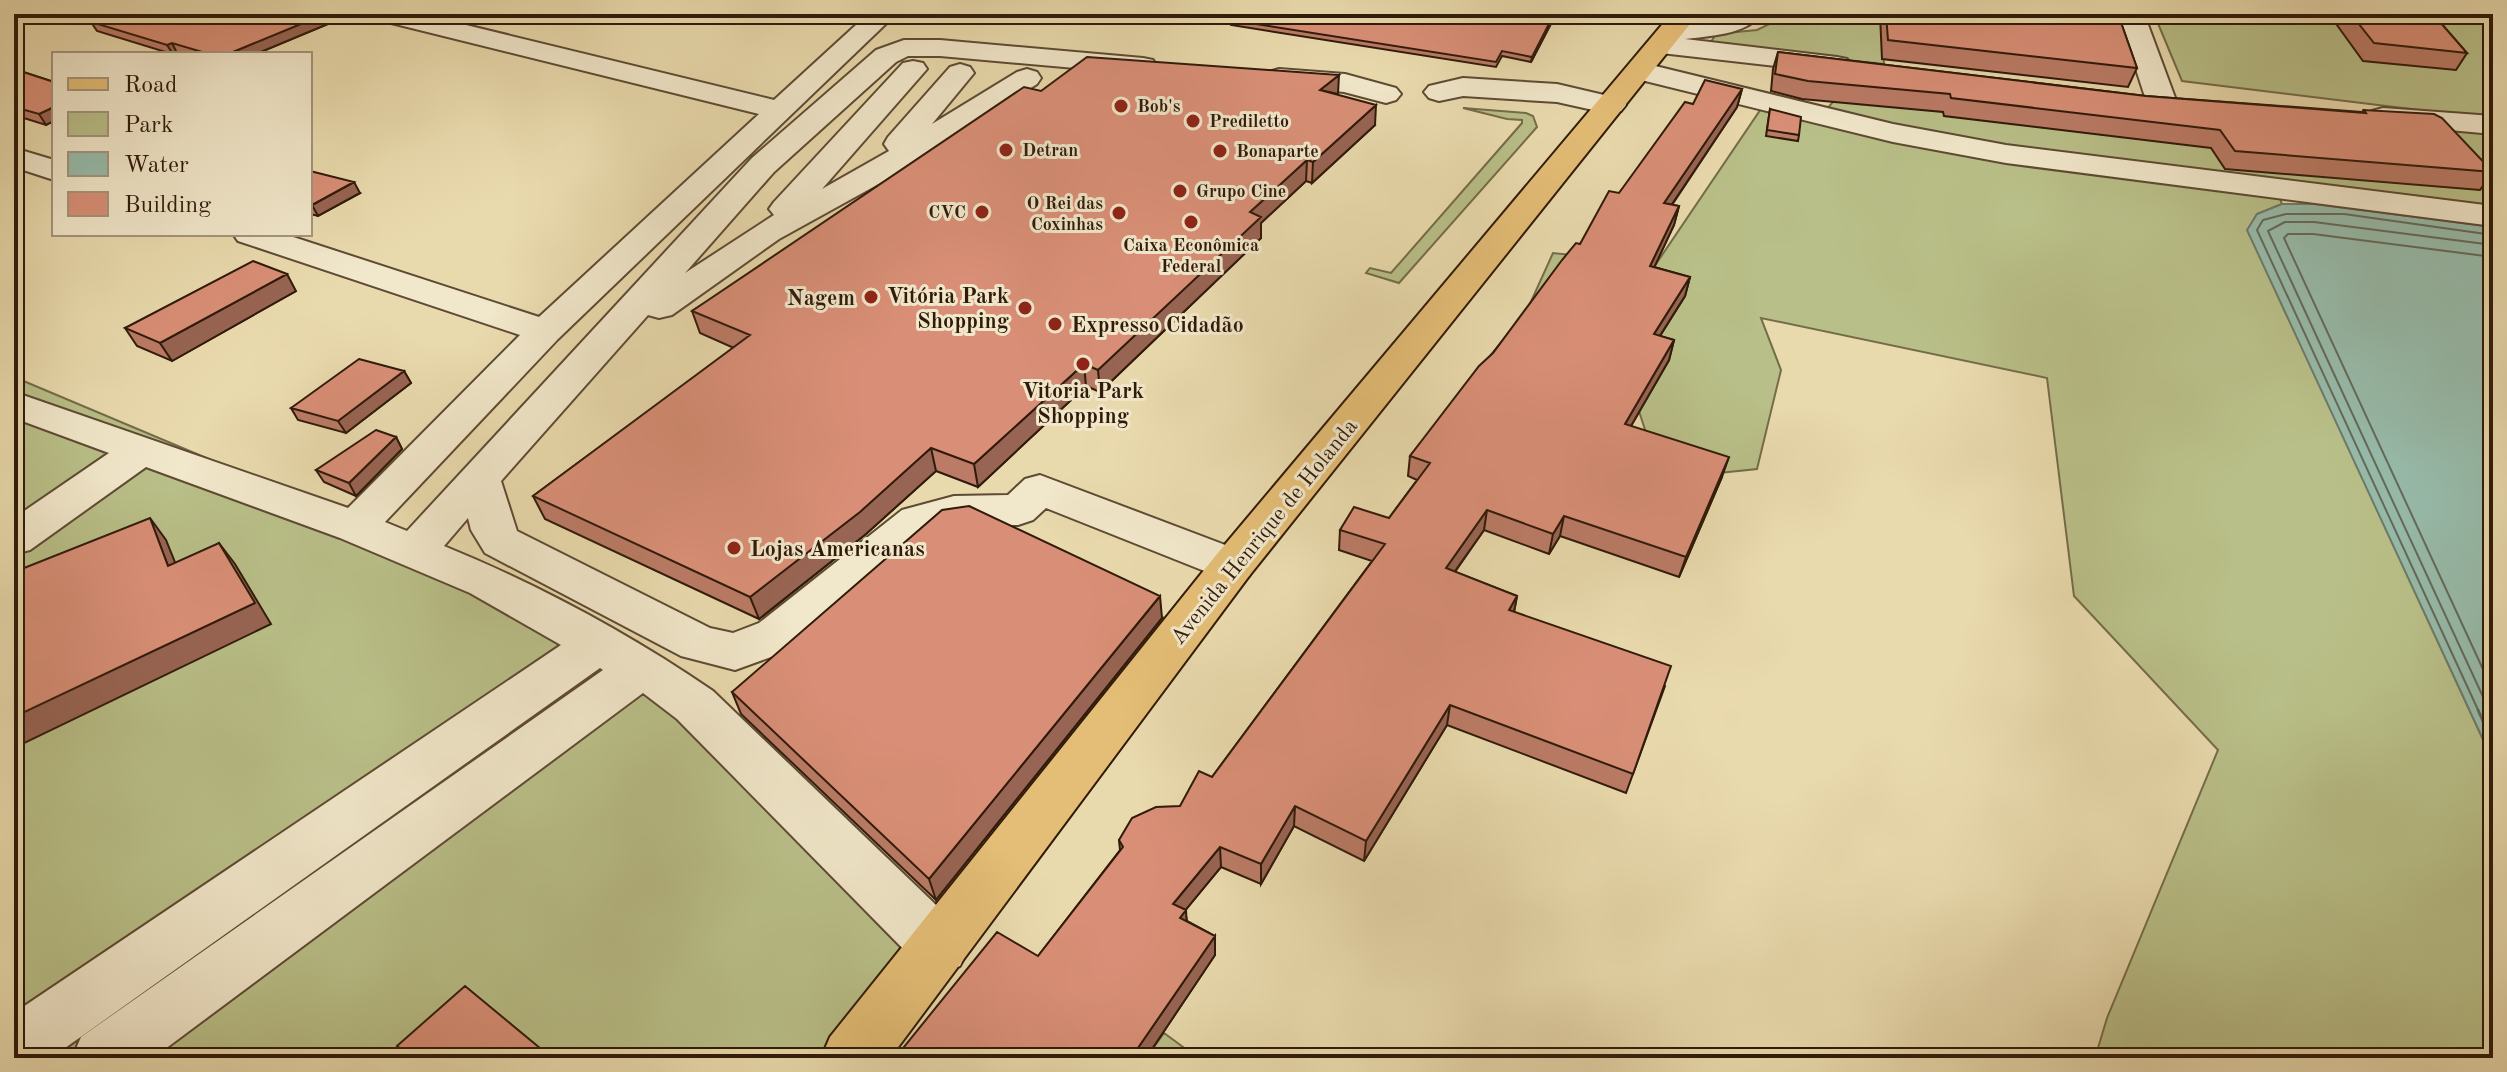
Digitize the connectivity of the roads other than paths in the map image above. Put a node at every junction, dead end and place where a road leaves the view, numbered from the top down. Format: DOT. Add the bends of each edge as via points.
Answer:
graph roads {
  1 [pos="388,14"];
  2 [pos="883,14"];
  3 [pos="1748,14"];
  4 [pos="2131,14"];
  5 [pos="932,22"];
  6 [pos="1663,41"];
  7 [pos="909,58"];
  8 [pos="1072,60"];
  9 [pos="1166,68"];
  10 [pos="1864,69"];
  11 [pos="960,73"];
  12 [pos="1243,75"];
  13 [pos="1027,78"];
  14 [pos="1439,92"];
  15 [pos="1386,94"];
  16 [pos="2131,99"];
  17 [pos="1586,103"];
  18 [pos="780,110"];
  19 [pos="2359,115"];
  20 [pos="2493,125"];
  21 [pos="14,157"];
  22 [pos="52,169"];
  23 [pos="873,174"];
  24 [pos="2493,216"];
  25 [pos="767,232"];
  26 [pos="256,236"];
  27 [pos="545,331"];
  28 [pos="564,385"];
  29 [pos="14,404"];
  30 [pos="142,450"];
  31 [pos="480,481"];
  32 [pos="355,527"];
  33 [pos="14,539"];
  34 [pos="413,552"];
  35 [pos="1228,571"];
  36 [pos="619,656"];
  37 [pos="205,915"];
  38 [pos="940,947"];
  39 [pos="248,953"];
  40 [pos="14,1048"];
  41 [pos="103,1058"];
  42 [pos="852,1058"];
  1 -- 18 [label="street"];
  2 -- 18 [label="street"];
  3 -- 6 [label="street"];
  4 -- 16 [label="street" via="2177,104"];
  5 -- 7 [label="street"];
  6 -- 10 [label="street"];
  6 -- 17 [label="main road, Avenida Henrique de Holanda"];
  6 -- 24 [label="street" via="1865,126 2006,154"];
  7 -- 8 [label="street" via="940,48"];
  7 -- 11 [label="street"];
  7 -- 25 [label="street"];
  7 -- 28 [label="street" via="872,66 763,165"];
  8 -- 9 [label="street"];
  8 -- 13 [label="street"];
  11 -- 13 [label="street"];
  11 -- 23 [label="street"];
  12 -- 15 [label="street" via="1345,83"];
  13 -- 23 [label="street"];
  14 -- 17 [label="street" via="1465,100 1526,97"];
  17 -- 35 [label="main road, Avenida Henrique de Holanda"];
  18 -- 27 [label="street"];
  19 -- 20 [label="street"];
  21 -- 22 [label="street"];
  23 -- 25 [label="street"];
  25 -- 28 [label="street" via="687,285"];
  26 -- 27 [label="street"];
  27 -- 32 [label="street"];
  28 -- 31 [label="street"];
  29 -- 30 [label="street"];
  30 -- 32 [label="street"];
  30 -- 33 [label="street"];
  31 -- 34 [label="street"];
  31 -- 35 [label="street" via="501,542 698,643 735,652 776,636 917,521 1034,494"];
  32 -- 34 [label="street"];
  34 -- 36 [label="street" via="486,581"];
  35 -- 38 [label="main road, Avenida Henrique de Holanda"];
  36 -- 37 [label="street"];
  36 -- 38 [label="street" via="695,705"];
  36 -- 39 [label="street"];
  37 -- 39 [label="street"];
  37 -- 40 [label="street"];
  38 -- 42 [label="main road, Avenida Henrique de Holanda"];
  39 -- 41 [label="street"];
}
